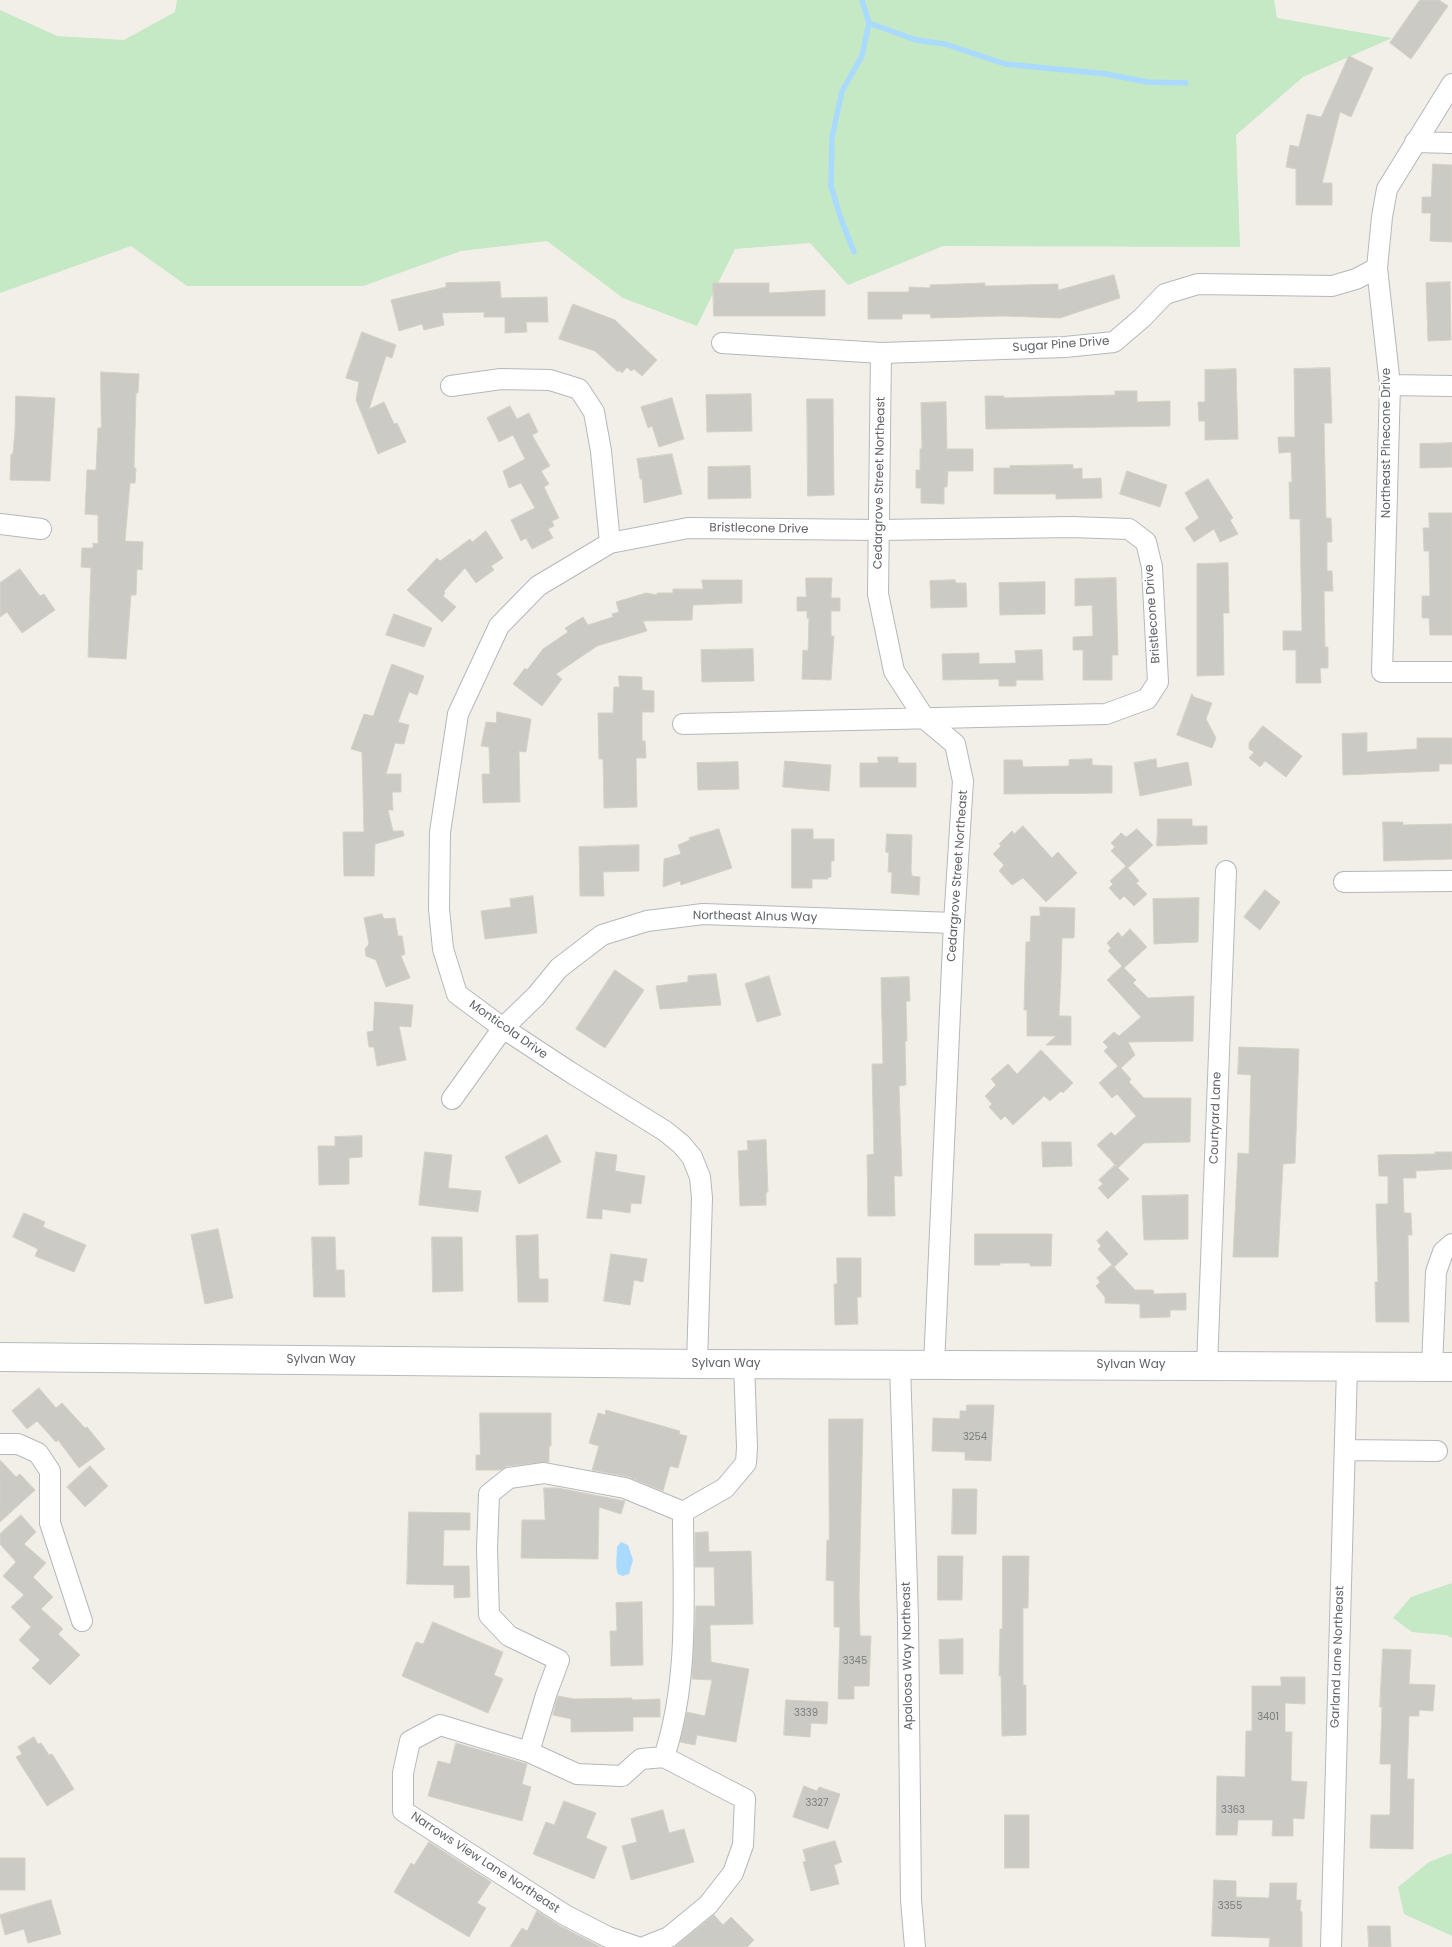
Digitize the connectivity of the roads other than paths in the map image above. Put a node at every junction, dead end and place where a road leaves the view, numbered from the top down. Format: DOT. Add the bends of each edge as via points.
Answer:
graph roads {
  1 [pos="1452,84"];
  2 [pos="1415,142"];
  3 [pos="1452,143"];
  4 [pos="1378,268"];
  5 [pos="722,343"];
  6 [pos="881,354"];
  7 [pos="1390,385"];
  8 [pos="451,386"];
  9 [pos="1452,386"];
  10 [pos="0,524"];
  11 [pos="41,529"];
  12 [pos="880,530"];
  13 [pos="610,543"];
  14 [pos="1452,672"];
  15 [pos="925,719"];
  16 [pos="683,724"];
  17 [pos="1226,871"];
  18 [pos="1452,881"];
  19 [pos="1344,882"];
  20 [pos="954,923"];
  21 [pos="503,1028"];
  22 [pos="452,1099"];
  23 [pos="1452,1244"];
  24 [pos="0,1356"];
  25 [pos="697,1364"];
  26 [pos="744,1364"];
  27 [pos="900,1365"];
  28 [pos="934,1365"];
  29 [pos="1207,1366"];
  30 [pos="1348,1367"];
  31 [pos="1442,1367"];
  32 [pos="0,1444"];
  33 [pos="1345,1450"];
  34 [pos="1437,1451"];
  35 [pos="683,1512"];
  36 [pos="82,1621"];
  37 [pos="529,1752"];
  38 [pos="664,1757"];
  39 [pos="637,1947"];
  40 [pos="644,1947"];
  41 [pos="915,1947"];
  42 [pos="1331,1947"];
  1 -- 2 [label="street, Northeast Pinecone Drive"];
  2 -- 3 [label="street"];
  2 -- 4 [label="street, Northeast Pinecone Drive" via="1387,189"];
  4 -- 6 [label="street, Sugar Pine Drive" via="1332,286 1198,284 1165,294 1114,342"];
  4 -- 7 [label="street, Northeast Pinecone Drive"];
  5 -- 6 [label="street, Sugar Pine Drive"];
  6 -- 12 [label="street, Cedargrove Street Northeast"];
  7 -- 9 [label="street"];
  7 -- 14 [label="street, Northeast Pinecone Drive" via="1382,672"];
  8 -- 13 [label="street" via="500,379 550,380 578,389 594,412"];
  10 -- 11 [label="street"];
  12 -- 13 [label="street, Bristlecone Drive" via="688,528"];
  12 -- 15 [label="street, Cedargrove Street Northeast" via="878,594 894,671"];
  12 -- 15 [label="street, Bristlecone Drive" via="1129,528 1146,542 1152,566 1158,682 1147,699 1106,714"];
  13 -- 21 [label="street, Monticola Drive" via="538,586 499,626 458,714 440,832 439,910 443,949 457,994"];
  15 -- 16 [label="street, Bristlecone Drive"];
  15 -- 20 [label="street, Cedargrove Street Northeast" via="955,744 963,782"];
  17 -- 29 [label="street, Courtyard Lane"];
  18 -- 19 [label="street"];
  20 -- 21 [label="street, Northeast Alnus Way" via="703,914 647,921 602,934 559,968"];
  20 -- 28 [label="street, Cedargrove Street Northeast"];
  21 -- 22 [label="street, Northeast Alnus Way"];
  21 -- 25 [label="street, Monticola Drive" via="665,1131 692,1157 700,1177 702,1198"];
  23 -- 31 [label="street" via="1443,1252 1436,1272"];
  24 -- 25 [label="main road, Sylvan Way"];
  25 -- 26 [label="main road, Sylvan Way"];
  26 -- 27 [label="main road, Sylvan Way"];
  26 -- 35 [label="street" via="746,1463 725,1488"];
  27 -- 28 [label="main road, Sylvan Way"];
  27 -- 41 [label="street, Apaloosa Way Northeast" via="908,1619 911,1900"];
  28 -- 29 [label="main road, Sylvan Way"];
  29 -- 30 [label="main road, Sylvan Way"];
  30 -- 31 [label="main road, Sylvan Way"];
  30 -- 33 [label="street, Garland Lane Northeast"];
  32 -- 36 [label="street" via="18,1444 38,1453 50,1471 50,1523"];
  33 -- 34 [label="street"];
  33 -- 42 [label="street, Garland Lane Northeast"];
  35 -- 37 [label="street" via="626,1488 544,1473 509,1478 489,1494 489,1615 509,1636 559,1660"];
  35 -- 38 [label="street" via="683,1648 674,1729"];
  37 -- 38 [label="street, Narrows View Lane Northeast" via="577,1774 622,1776 641,1759"];
  37 -- 39 [label="street, Narrows View Lane Northeast" via="440,1725 410,1741 403,1773 403,1811 565,1915 608,1937"];
  38 -- 40 [label="street" via="744,1799 743,1845 733,1873 708,1905 669,1937"];
}
